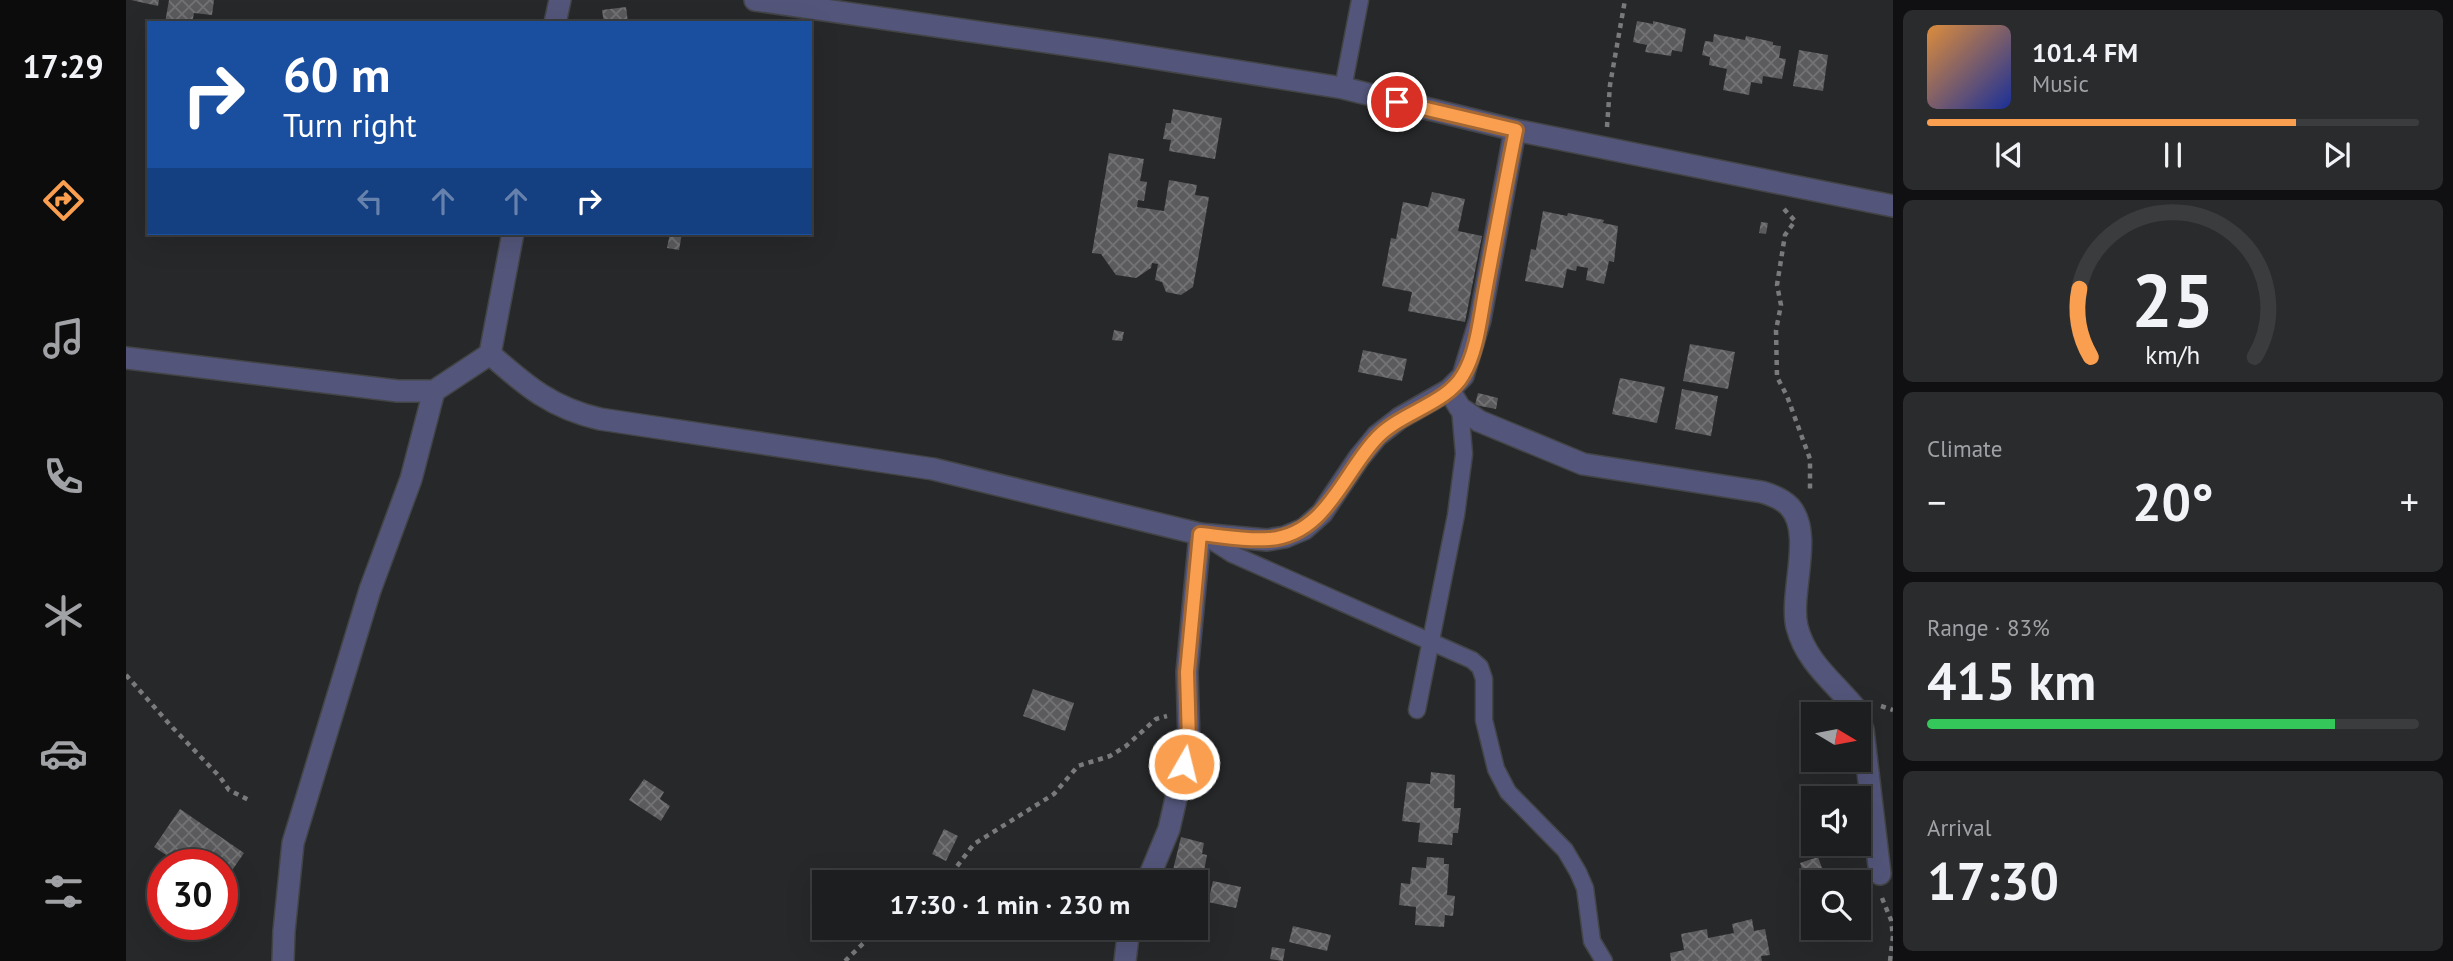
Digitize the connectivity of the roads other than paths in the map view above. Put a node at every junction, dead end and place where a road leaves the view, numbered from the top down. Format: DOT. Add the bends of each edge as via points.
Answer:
graph roads {
  1 [pos="559,0"];
  2 [pos="1360,0"];
  3 [pos="767,1"];
  4 [pos="555,21"];
  5 [pos="1343,88"];
  6 [pos="1516,130"];
  7 [pos="1893,206"];
  8 [pos="513,235"];
  9 [pos="490,354"];
  10 [pos="126,358"];
  11 [pos="434,391"];
  12 [pos="1455,399"];
  13 [pos="1200,534"];
  14 [pos="1432,642"];
  15 [pos="1850,702"];
  16 [pos="1417,710"];
  17 [pos="1868,772"];
  18 [pos="1152,870"];
  19 [pos="1880,874"];
  20 [pos="1128,940"];
  21 [pos="283,961"];
  22 [pos="1125,961"];
  23 [pos="1604,961"];
  1 -- 4 [label="street"];
  2 -- 5 [label="lane"];
  3 -- 5 [label="street"];
  5 -- 6 [label="street"];
  6 -- 7 [label="street"];
  6 -- 12 [label="street" via="1477,332"];
  8 -- 9 [label="street"];
  9 -- 11 [label="street"];
  9 -- 13 [label="street" via="530,390 575,413 933,469"];
  10 -- 11 [label="street" via="398,391"];
  11 -- 21 [label="street" via="411,479 370,590 293,843"];
  12 -- 13 [label="street" via="1400,418 1377,436 1322,513 1304,529 1266,540"];
  12 -- 14 [label="lane" via="1464,454"];
  12 -- 15 [label="street" via="1479,421 1583,464 1762,492 1789,505 1800,531 1797,627 1806,652"];
  13 -- 14 [label="lane" via="1232,554"];
  13 -- 18 [label="street" via="1187,672 1189,742 1168,829"];
  14 -- 16 [label="lane"];
  14 -- 23 [label="lane" via="1480,667 1484,720 1496,769 1508,792 1564,850 1578,872 1585,888 1592,941"];
  17 -- 19 [label="street"];
  20 -- 22 [label="street"];
}
